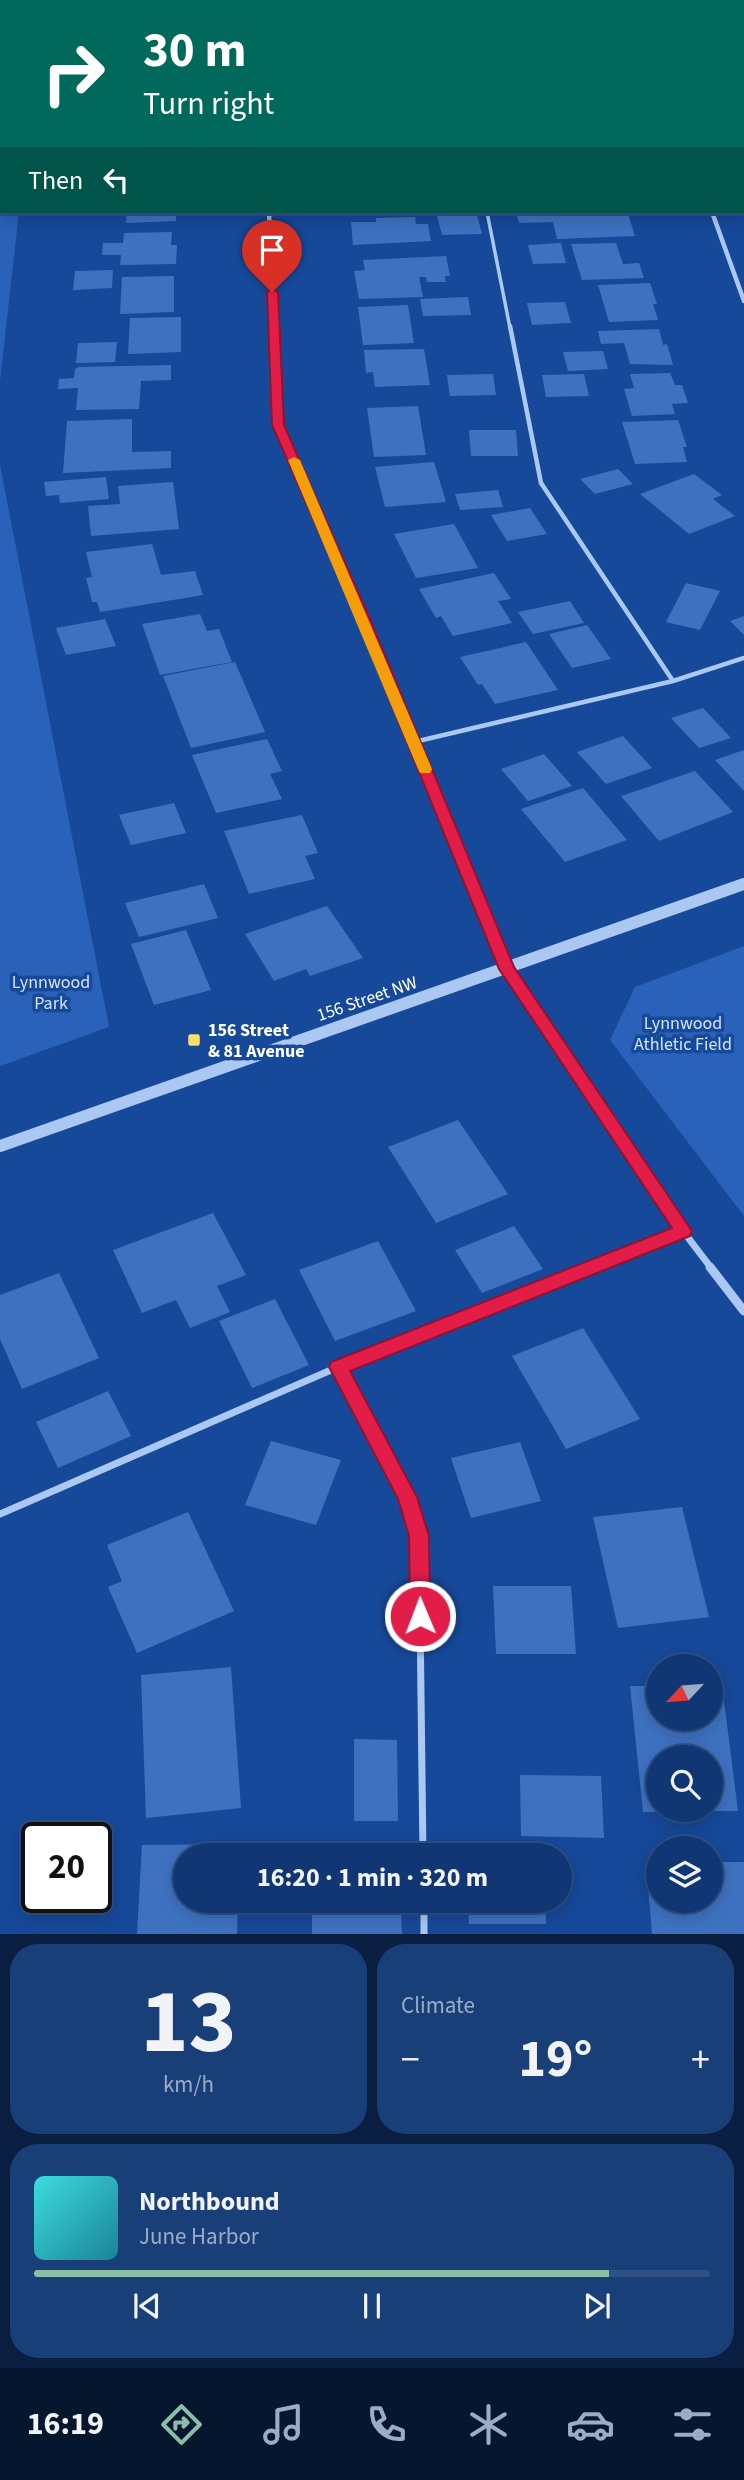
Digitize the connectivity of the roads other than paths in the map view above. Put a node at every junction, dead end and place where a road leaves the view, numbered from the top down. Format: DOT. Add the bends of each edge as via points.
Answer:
graph roads {
  1 [pos="269,214"];
  2 [pos="487,214"];
  3 [pos="713,214"];
  4 [pos="744,300"];
  5 [pos="744,658"];
  6 [pos="673,681"];
  7 [pos="414,743"];
  8 [pos="744,884"];
  9 [pos="507,969"];
  10 [pos="0,1146"];
  11 [pos="683,1231"];
  12 [pos="744,1311"];
  13 [pos="338,1367"];
  14 [pos="0,1514"];
  15 [pos="423,1843"];
  16 [pos="424,1913"];
  17 [pos="424,1934"];
  1 -- 7 [label="street" via="278,425"];
  2 -- 6 [label="lane" via="541,484"];
  3 -- 4 [label="street"];
  5 -- 6 [label="lane"];
  6 -- 7 [label="lane"];
  7 -- 9 [label="street"];
  8 -- 9 [label="street, 156 Street NW"];
  9 -- 10 [label="street, 156 Street NW"];
  9 -- 11 [label="street"];
  11 -- 12 [label="street"];
  11 -- 13 [label="lane"];
  13 -- 14 [label="lane"];
  13 -- 15 [label="lane" via="407,1497 419,1536"];
  16 -- 17 [label="lane"];
}
